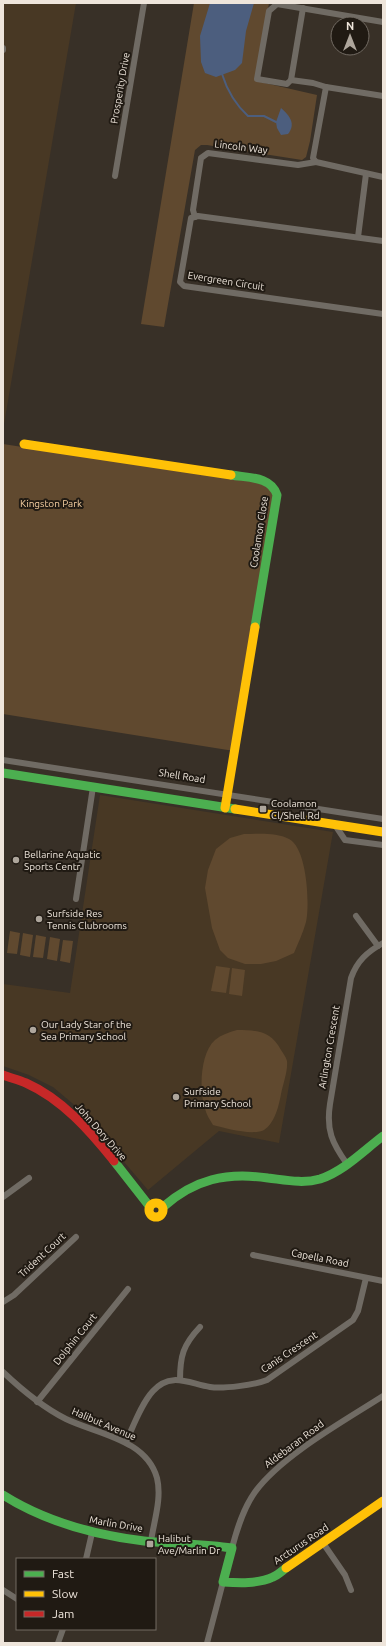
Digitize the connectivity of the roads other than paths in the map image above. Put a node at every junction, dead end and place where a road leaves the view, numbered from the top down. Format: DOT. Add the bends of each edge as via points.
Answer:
graph roads {
  1 [pos="144,3"];
  2 [pos="277,3"];
  3 [pos="303,8"];
  4 [pos="383,22"];
  5 [pos="292,80"];
  6 [pos="326,87"];
  7 [pos="383,96"];
  8 [pos="316,162"];
  9 [pos="366,174"];
  10 [pos="115,176"];
  11 [pos="383,177"];
  12 [pos="195,217"];
  13 [pos="358,237"];
  14 [pos="383,242"];
  15 [pos="383,314"];
  16 [pos="24,444"];
  17 [pos="3,760"];
  18 [pos="3,773"];
  19 [pos="93,787"];
  20 [pos="226,794"];
  21 [pos="225,808"];
  22 [pos="346,814"];
  23 [pos="383,819"];
  24 [pos="339,825"];
  25 [pos="383,832"];
  26 [pos="383,845"];
  27 [pos="76,899"];
  28 [pos="356,916"];
  29 [pos="380,945"];
  30 [pos="3,1075"];
  31 [pos="383,1136"];
  32 [pos="347,1164"];
  33 [pos="29,1178"];
  34 [pos="3,1197"];
  35 [pos="76,1237"];
  36 [pos="253,1255"];
  37 [pos="366,1278"];
  38 [pos="383,1281"];
  39 [pos="128,1289"];
  40 [pos="3,1302"];
  41 [pos="200,1327"];
  42 [pos="3,1372"];
  43 [pos="180,1380"];
  44 [pos="383,1396"];
  45 [pos="37,1402"];
  46 [pos="126,1442"];
  47 [pos="3,1495"];
  48 [pos="383,1501"];
  49 [pos="92,1533"];
  50 [pos="151,1541"];
  51 [pos="323,1543"];
  52 [pos="232,1548"];
  53 [pos="86,1558"];
  54 [pos="223,1582"];
  55 [pos="3,1590"];
  56 [pos="351,1590"];
  57 [pos="16,1598"];
  58 [pos="63,1630"];
  59 [pos="58,1643"];
  60 [pos="207,1643"];
  1 -- 10 [label="street, Prosperity Drive"];
  2 -- 3 [label="street"];
  2 -- 5 [label="street" via="268,11 257,79 287,84"];
  3 -- 4 [label="street"];
  3 -- 5 [label="street"];
  5 -- 6 [label="street"];
  6 -- 7 [label="street"];
  6 -- 8 [label="street" via="313,158"];
  8 -- 9 [label="street"];
  8 -- 12 [label="street, Lincoln Way" via="298,165 208,153 201,158 193,210"];
  9 -- 11 [label="street"];
  9 -- 13 [label="street"];
  12 -- 13 [label="street"];
  12 -- 15 [label="street, Evergreen Circuit" via="191,218 180,282 184,286"];
  13 -- 14 [label="street"];
  16 -- 20 [label="street, Coolamon Close" via="265,480 273,485 278,495"];
  17 -- 20 [label="street, Shell Road"];
  18 -- 19 [label="street"];
  19 -- 21 [label="street"];
  19 -- 27 [label="street"];
  20 -- 21 [label="street, Coolamon Close"];
  20 -- 22 [label="street, Shell Road"];
  21 -- 24 [label="street"];
  22 -- 23 [label="street, Shell Road"];
  22 -- 24 [label="street"];
  24 -- 25 [label="street"];
  24 -- 26 [label="street" via="345,840"];
  28 -- 29 [label="street"];
  29 -- 32 [label="street, Arlington Crescent" via="359,960 354,968 328,1116 331,1138"];
  30 -- 32 [label="street, John Dory Drive" via="45,1093 71,1113 150,1207 155,1203 163,1207 179,1193 230,1176 291,1182 310,1181 329,1175"];
  31 -- 32 [label="street"];
  33 -- 34 [label="street"];
  35 -- 40 [label="street, Trident Court" via="14,1295"];
  36 -- 37 [label="street, Capella Road"];
  37 -- 38 [label="street, Capella Road"];
  37 -- 43 [label="street, Canis Crescent" via="358,1312 353,1320 267,1380 256,1384 215,1387"];
  39 -- 45 [label="street, Dolphin Court"];
  41 -- 43 [label="street" via="183,1350 180,1359"];
  42 -- 45 [label="street, Halibut Avenue"];
  43 -- 46 [label="street, Canis Crescent" via="164,1384 153,1391"];
  44 -- 52 [label="street, Aldebaran Road" via="307,1446 264,1481 241,1517"];
  45 -- 46 [label="street, Halibut Avenue" via="66,1419"];
  46 -- 50 [label="street, Halibut Avenue" via="146,1458 157,1477 158,1497"];
  47 -- 49 [label="street, Marlin Drive" via="54,1521"];
  48 -- 51 [label="street, Arcturus Road"];
  49 -- 50 [label="street, Marlin Drive"];
  49 -- 53 [label="street"];
  50 -- 52 [label="street, Marlin Drive"];
  51 -- 54 [label="street, Arcturus Road" via="273,1577 238,1584"];
  51 -- 56 [label="street" via="345,1575"];
  52 -- 54 [label="street, Aldebaran Road"];
  54 -- 60 [label="street, Aldebaran Road"];
  55 -- 57 [label="street"];
  58 -- 59 [label="street"];
}
